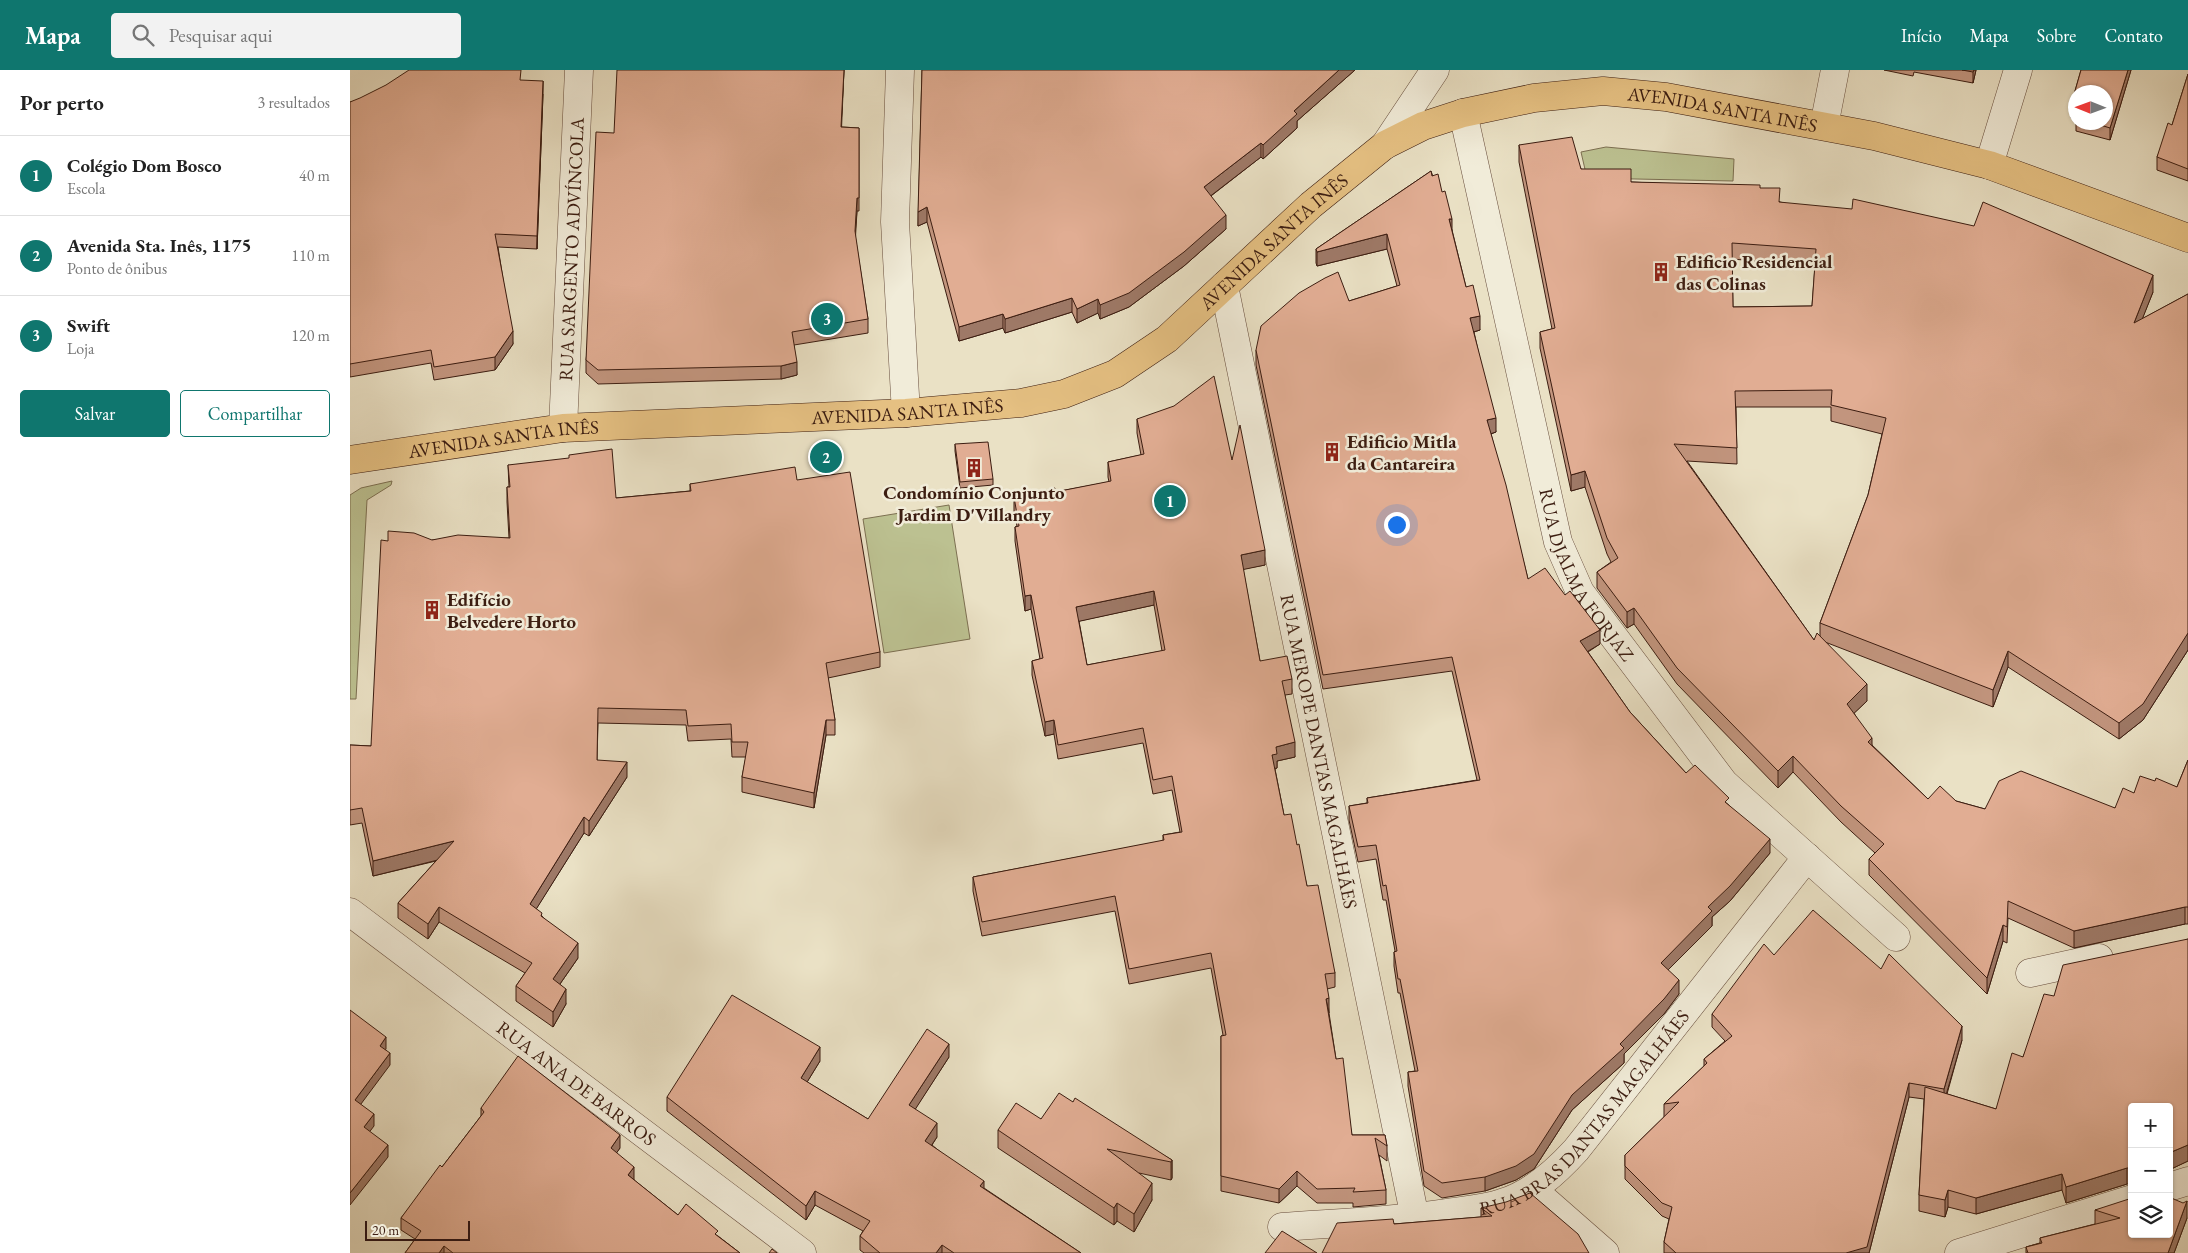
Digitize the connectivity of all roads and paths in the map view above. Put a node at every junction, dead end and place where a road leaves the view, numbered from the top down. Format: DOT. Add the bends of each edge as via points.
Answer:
graph roads {
  1 [pos="579,70"];
  2 [pos="900,70"];
  3 [pos="1435,70"];
  4 [pos="1835,70"];
  5 [pos="2018,70"];
  6 [pos="1463,113"];
  7 [pos="1824,126"];
  8 [pos="1385,145"];
  9 [pos="1989,165"];
  10 [pos="2188,238"];
  11 [pos="1224,286"];
  12 [pos="906,413"];
  13 [pos="563,428"];
  14 [pos="350,460"];
  15 [pos="1807,856"];
  16 [pos="350,912"];
  17 [pos="1896,936"];
  18 [pos="2123,953"];
  19 [pos="2030,973"];
  20 [pos="2188,1181"];
  21 [pos="2173,1186"];
  22 [pos="1532,1188"];
  23 [pos="2128,1200"];
  24 [pos="1415,1218"];
  25 [pos="1282,1227"];
  26 [pos="802,1253"];
  27 [pos="1605,1253"];
  28 [pos="1959,1253"];
  1 -- 13 [label="street, RUA SARGENTO ADVÍNCOLA"];
  2 -- 12 [label="street" via="895,222"];
  3 -- 8 [label="street"];
  4 -- 7 [label="street"];
  5 -- 9 [label="street"];
  6 -- 7 [label="main road, AVENIDA SANTA INÊS" via="1534,98 1604,91 1666,97"];
  6 -- 8 [label="main road, AVENIDA SANTA INÊS" via="1423,126"];
  6 -- 15 [label="street, RUA DJALMA FORJAZ" via="1558,542 1580,592 1724,783"];
  7 -- 9 [label="main road, AVENIDA SANTA INÊS"];
  8 -- 11 [label="main road, AVENIDA SANTA INÊS" via="1311,205"];
  9 -- 10 [label="main road, AVENIDA SANTA INÊS"];
  11 -- 12 [label="main road, AVENIDA SANTA INÊS" via="1167,339 1115,374 1064,394 1021,403"];
  11 -- 24 [label="street, RUA MEROPE DANTAS MAGALHÃES"];
  12 -- 13 [label="main road, AVENIDA SANTA INÊS"];
  13 -- 14 [label="main road, AVENIDA SANTA INÊS"];
  15 -- 17 [label="street, RUA DJALMA FORJAZ"];
  15 -- 22 [label="street, RUA BRAS DANTAS MAGALHÃES" via="1576,1150 1556,1172"];
  16 -- 26 [label="street, RUA ANA DE BARROS"];
  18 -- 19 [label="street"];
  20 -- 21 [label="street"];
  22 -- 24 [label="street, RUA BRAS DANTAS MAGALHÃES" via="1504,1202"];
  22 -- 27 [label="street"];
  23 -- 28 [label="street"];
  24 -- 25 [label="street, RUA BRAS DANTAS MAGALHÃES"];
}
